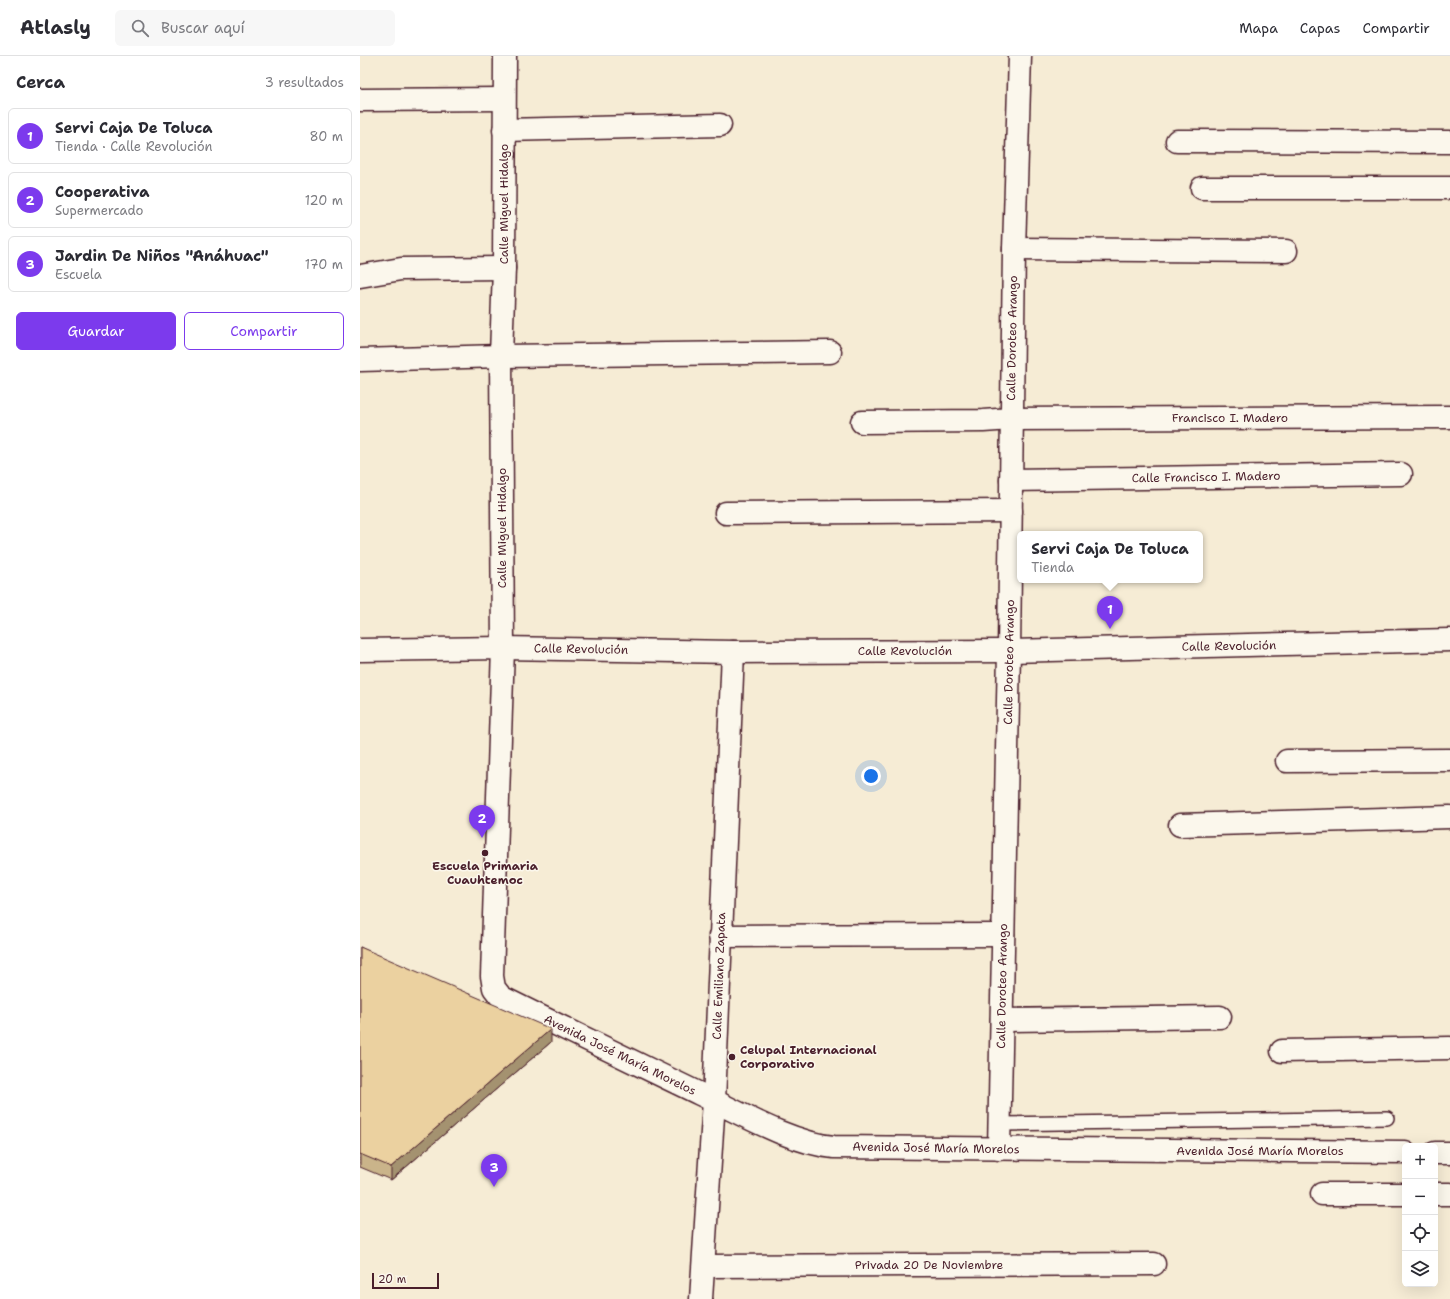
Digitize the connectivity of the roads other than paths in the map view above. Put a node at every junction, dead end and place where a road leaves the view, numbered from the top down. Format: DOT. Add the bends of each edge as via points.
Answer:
graph roads {
  1 [pos="505,56"];
  2 [pos="1020,56"];
  3 [pos="504,99"];
  4 [pos="360,100"];
  5 [pos="720,125"];
  6 [pos="504,130"];
  7 [pos="1178,140"];
  8 [pos="1450,142"];
  9 [pos="1202,188"];
  10 [pos="1450,188"];
  11 [pos="1014,249"];
  12 [pos="1286,251"];
  13 [pos="504,268"];
  14 [pos="360,276"];
  15 [pos="830,352"];
  16 [pos="501,356"];
  17 [pos="360,360"];
  18 [pos="1450,417"];
  19 [pos="1011,419"];
  20 [pos="862,422"];
  21 [pos="1401,474"];
  22 [pos="1011,480"];
  23 [pos="1011,511"];
  24 [pos="726,513"];
  25 [pos="1450,640"];
  26 [pos="503,648"];
  27 [pos="360,650"];
  28 [pos="1009,651"];
  29 [pos="733,652"];
  30 [pos="1450,760"];
  31 [pos="1287,761"];
  32 [pos="1450,818"];
  33 [pos="1180,826"];
  34 [pos="1003,935"];
  35 [pos="720,936"];
  36 [pos="501,997"];
  37 [pos="1220,1017"];
  38 [pos="1002,1020"];
  39 [pos="1450,1048"];
  40 [pos="1282,1051"];
  41 [pos="714,1101"];
  42 [pos="1387,1118"];
  43 [pos="999,1124"];
  44 [pos="999,1149"];
  45 [pos="1402,1152"];
  46 [pos="1438,1152"];
  47 [pos="1450,1153"];
  48 [pos="1322,1194"];
  49 [pos="1402,1194"];
  50 [pos="1438,1194"];
  51 [pos="1450,1194"];
  52 [pos="1154,1264"];
  53 [pos="704,1266"];
  54 [pos="701,1299"];
  1 -- 3 [label="street, Calle Miguel Hidalgo"];
  2 -- 11 [label="street, Calle Doroteo Arango"];
  3 -- 4 [label="street"];
  3 -- 6 [label="street, Calle Miguel Hidalgo"];
  5 -- 6 [label="street"];
  6 -- 13 [label="street, Calle Miguel Hidalgo"];
  7 -- 8 [label="street"];
  9 -- 10 [label="street"];
  11 -- 12 [label="street"];
  11 -- 19 [label="street, Calle Doroteo Arango"];
  13 -- 14 [label="street" via="401,269"];
  13 -- 16 [label="street, Calle Miguel Hidalgo"];
  15 -- 16 [label="street"];
  16 -- 17 [label="street"];
  16 -- 26 [label="street, Calle Miguel Hidalgo"];
  18 -- 19 [label="street, Francisco I. Madero"];
  19 -- 20 [label="street, Francisco I. Madero"];
  19 -- 22 [label="street, Calle Doroteo Arango"];
  21 -- 22 [label="street, Calle Francisco I. Madero"];
  22 -- 23 [label="street, Calle Doroteo Arango"];
  23 -- 24 [label="street"];
  23 -- 28 [label="street, Calle Doroteo Arango"];
  25 -- 28 [label="street, Calle Revolución"];
  26 -- 27 [label="street, Calle Revolución"];
  26 -- 29 [label="street, Calle Revolución"];
  26 -- 36 [label="street, Calle Miguel Hidalgo" via="492,976 494,988"];
  28 -- 29 [label="street, Calle Revolución"];
  28 -- 34 [label="street, Calle Doroteo Arango"];
  29 -- 35 [label="street, Calle Emiliano Zapata"];
  30 -- 31 [label="street"];
  32 -- 33 [label="street"];
  34 -- 35 [label="street"];
  34 -- 38 [label="street, Calle Doroteo Arango"];
  35 -- 41 [label="street, Calle Emiliano Zapata"];
  36 -- 41 [label="street, Avenida José María Morelos"];
  37 -- 38 [label="street"];
  38 -- 43 [label="street, Calle Doroteo Arango"];
  39 -- 40 [label="street"];
  41 -- 44 [label="street, Avenida José María Morelos" via="815,1146"];
  41 -- 53 [label="street, Calle Emiliano Zapata"];
  42 -- 43 [label="lane"];
  43 -- 44 [label="street, Calle Doroteo Arango"];
  44 -- 45 [label="street, Avenida José María Morelos"];
  46 -- 47 [label="street"];
  48 -- 49 [label="street"];
  50 -- 51 [label="street"];
  52 -- 53 [label="street, Privada 20 De Noviembre"];
  53 -- 54 [label="street, Calle Emiliano Zapata"];
}
